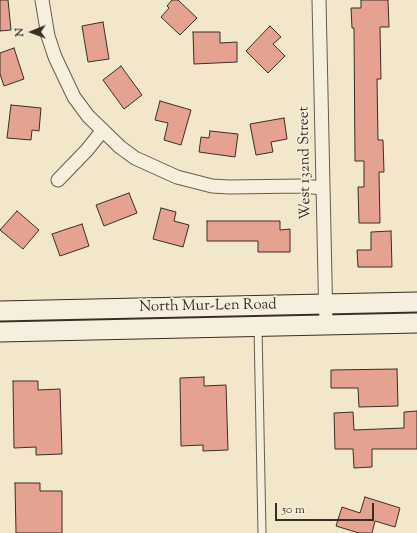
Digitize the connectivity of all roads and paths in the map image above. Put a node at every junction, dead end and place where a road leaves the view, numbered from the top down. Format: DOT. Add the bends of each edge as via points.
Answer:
graph roads {
  1 [pos="42,0"];
  2 [pos="319,0"];
  3 [pos="103,130"];
  4 [pos="58,180"];
  5 [pos="322,188"];
  6 [pos="417,302"];
  7 [pos="325,304"];
  8 [pos="0,311"];
  9 [pos="417,323"];
  10 [pos="326,325"];
  11 [pos="258,326"];
  12 [pos="0,332"];
  13 [pos="262,533"];
  1 -- 3 [label="street" via="48,36 64,78 88,116"];
  2 -- 5 [label="street, West 132nd Street"];
  3 -- 4 [label="street"];
  3 -- 5 [label="street" via="135,158 194,182 228,187"];
  5 -- 7 [label="street, West 132nd Street"];
  6 -- 7 [label="main road, North Mur-Len Road"];
  7 -- 8 [label="main road, North Mur-Len Road"];
  7 -- 10 [label="street, West 132nd Street"];
  9 -- 10 [label="main road, North Mur-Len Road"];
  10 -- 11 [label="main road, North Mur-Len Road"];
  11 -- 12 [label="main road, North Mur-Len Road"];
  11 -- 13 [label="lane"];
}
